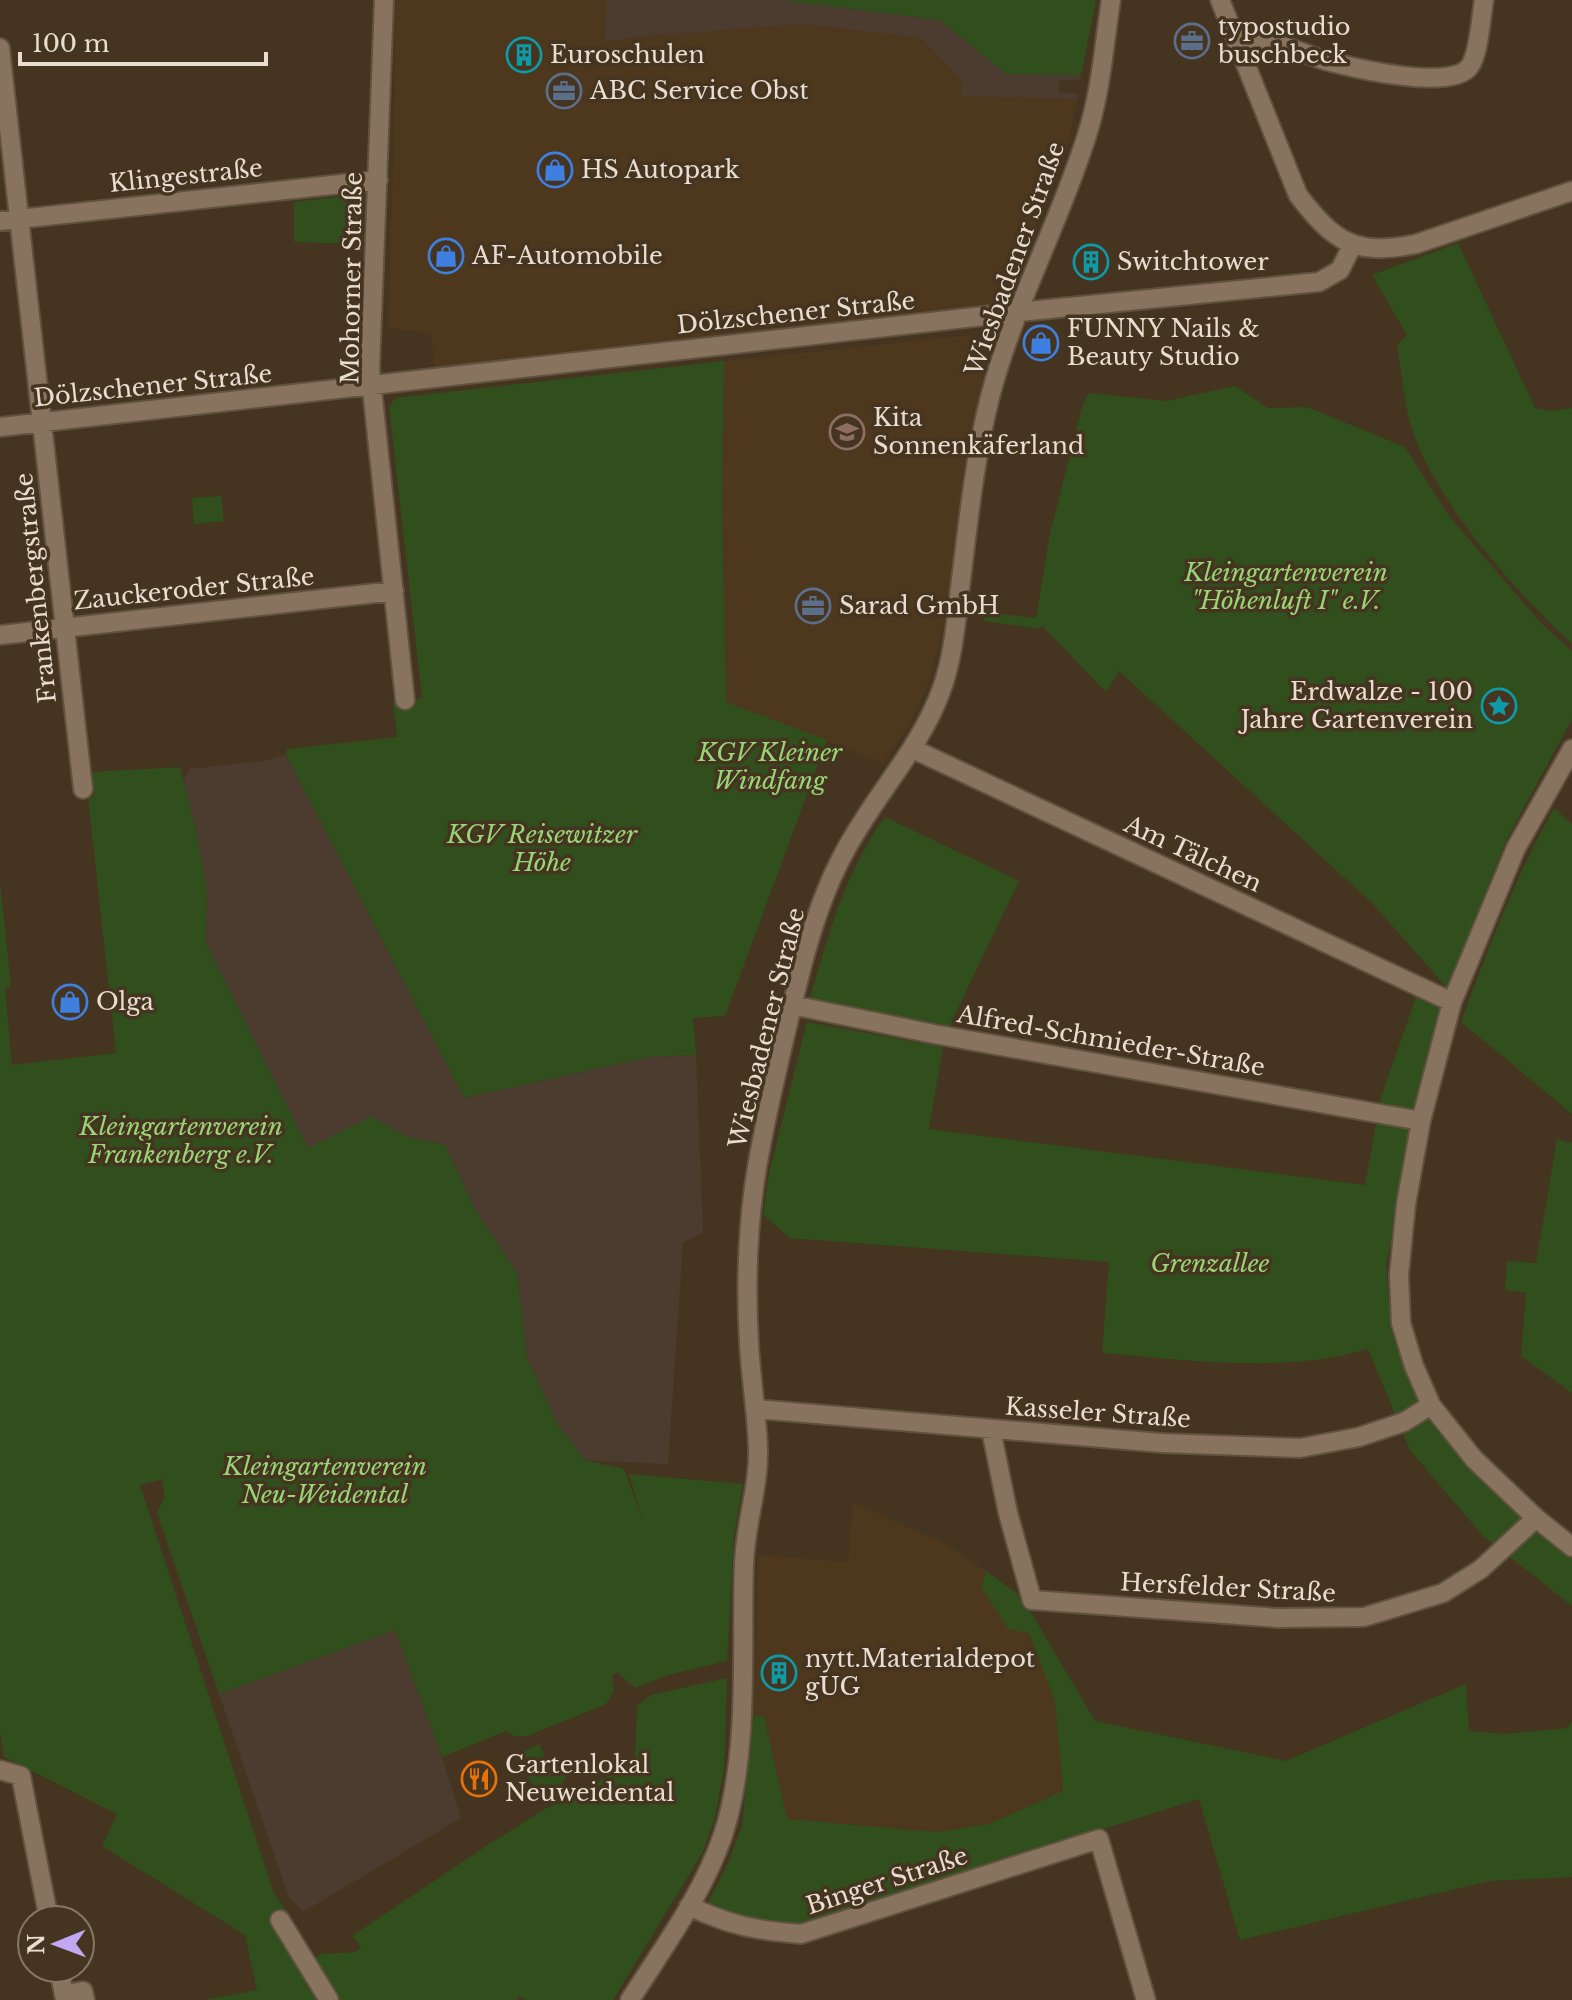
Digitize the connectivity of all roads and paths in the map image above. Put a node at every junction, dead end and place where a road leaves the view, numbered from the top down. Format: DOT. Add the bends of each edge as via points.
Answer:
graph roads {
  1 [pos="384,0"];
  2 [pos="1111,0"];
  3 [pos="1220,0"];
  4 [pos="1484,0"];
  5 [pos="0,48"];
  6 [pos="1238,48"];
  7 [pos="378,180"];
  8 [pos="1572,191"];
  9 [pos="19,218"];
  10 [pos="0,221"];
  11 [pos="1352,246"];
  12 [pos="1019,312"];
  13 [pos="371,386"];
  14 [pos="42,422"];
  15 [pos="0,427"];
  16 [pos="394,591"];
  17 [pos="65,628"];
  18 [pos="0,635"];
  19 [pos="405,700"];
  20 [pos="913,749"];
  21 [pos="1572,749"];
  22 [pos="83,789"];
  23 [pos="1452,1002"];
  24 [pos="792,1005"];
  25 [pos="1421,1121"];
  26 [pos="1431,1405"];
  27 [pos="755,1409"];
  28 [pos="991,1430"];
  29 [pos="1536,1518"];
  30 [pos="1572,1547"];
  31 [pos="0,1770"];
  32 [pos="46,1904"];
  33 [pos="689,1906"];
  34 [pos="280,1920"];
  35 [pos="62,1984"];
  36 [pos="85,2000"];
  37 [pos="329,2000"];
  38 [pos="630,2000"];
  39 [pos="1146,2000"];
  1 -- 7 [label="street, Mohorner Straße"];
  2 -- 12 [label="street, Wiesbadener Straße" via="1089,130"];
  3 -- 6 [label="street"];
  4 -- 6 [label="street" via="1472,64 1454,77 1377,72 1267,42"];
  5 -- 9 [label="street, Frankenbergstraße"];
  6 -- 11 [label="street" via="1298,195"];
  7 -- 9 [label="street, Klingestraße"];
  7 -- 13 [label="street, Mohorner Straße"];
  8 -- 11 [label="street" via="1416,244 1369,250"];
  9 -- 10 [label="street, Klingestraße"];
  9 -- 14 [label="street, Frankenbergstraße"];
  11 -- 12 [label="street, Dölzschener Straße" via="1340,270 1319,282"];
  12 -- 13 [label="street, Dölzschener Straße"];
  12 -- 20 [label="street, Wiesbadener Straße" via="982,432 956,630 942,689"];
  13 -- 14 [label="street, Dölzschener Straße"];
  13 -- 16 [label="street, Mohorner Straße"];
  14 -- 15 [label="street, Dölzschener Straße"];
  14 -- 17 [label="street, Frankenbergstraße"];
  16 -- 17 [label="street, Zauckeroder Straße"];
  16 -- 19 [label="street, Mohorner Straße"];
  17 -- 18 [label="street, Zauckeroder Straße"];
  17 -- 22 [label="street, Frankenbergstraße"];
  20 -- 23 [label="street, Am Tälchen"];
  20 -- 24 [label="street, Wiesbadener Straße" via="835,870"];
  21 -- 23 [label="street" via="1516,848"];
  23 -- 25 [label="street"];
  24 -- 25 [label="street, Alfred-Schmieder-Straße"];
  24 -- 27 [label="street, Wiesbadener Straße" via="754,1183 748,1239"];
  25 -- 26 [label="street" via="1399,1275 1401,1323"];
  26 -- 28 [label="street, Kasseler Straße" via="1404,1422 1359,1437 1300,1448"];
  26 -- 29 [label="street" via="1474,1459"];
  27 -- 28 [label="street, Kasseler Straße"];
  27 -- 33 [label="street, Wiesbadener Straße" via="758,1456 745,1536 741,1712 733,1799 722,1839"];
  28 -- 29 [label="street, Hersfelder Straße" via="1032,1600 1278,1618 1364,1617 1443,1593 1481,1569"];
  29 -- 30 [label="street"];
  31 -- 32 [label="street" via="21,1776"];
  33 -- 38 [label="street, Wiesbadener Straße"];
  33 -- 39 [label="street, Binger Straße" via="754,1930 801,1934 1099,1839"];
  34 -- 37 [label="street"];
  35 -- 36 [label="street" via="64,1995 83,1991"];
}
